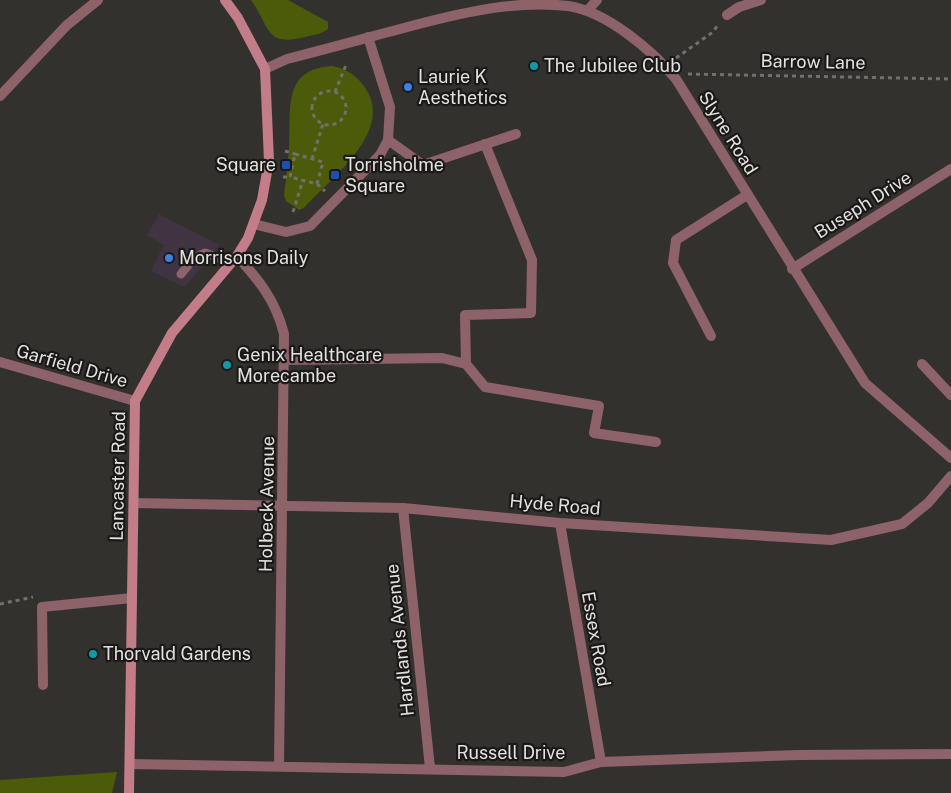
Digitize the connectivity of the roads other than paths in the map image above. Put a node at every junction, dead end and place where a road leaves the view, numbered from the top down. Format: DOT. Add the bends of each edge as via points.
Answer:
graph roads {
  1 [pos="98,0"];
  2 [pos="225,0"];
  3 [pos="597,0"];
  4 [pos="761,0"];
  5 [pos="568,3"];
  6 [pos="586,11"];
  7 [pos="727,14"];
  8 [pos="368,37"];
  9 [pos="265,69"];
  10 [pos="0,96"];
  11 [pos="516,134"];
  12 [pos="388,140"];
  13 [pos="485,144"];
  14 [pos="951,169"];
  15 [pos="747,195"];
  16 [pos="254,224"];
  17 [pos="237,256"];
  18 [pos="229,266"];
  19 [pos="792,269"];
  20 [pos="181,274"];
  21 [pos="711,336"];
  22 [pos="285,360"];
  23 [pos="0,362"];
  24 [pos="466,364"];
  25 [pos="922,364"];
  26 [pos="951,395"];
  27 [pos="135,401"];
  28 [pos="656,442"];
  29 [pos="951,458"];
  30 [pos="951,476"];
  31 [pos="134,503"];
  32 [pos="283,506"];
  33 [pos="403,508"];
  34 [pos="560,522"];
  35 [pos="132,598"];
  36 [pos="43,685"];
  37 [pos="951,754"];
  38 [pos="601,762"];
  39 [pos="130,764"];
  40 [pos="279,767"];
  41 [pos="430,768"];
  42 [pos="129,793"];
  1 -- 10 [label="street" via="67,25"];
  2 -- 9 [label="main road, Lancaster Road"];
  3 -- 6 [label="street"];
  4 -- 7 [label="street"];
  5 -- 6 [label="street, Slyne Road"];
  5 -- 8 [label="street, Slyne Road" via="481,8"];
  6 -- 15 [label="street, Slyne Road" via="628,33 665,66"];
  8 -- 9 [label="street, Slyne Road" via="287,59"];
  8 -- 12 [label="street" via="390,107"];
  9 -- 16 [label="main road, Lancaster Road" via="269,161"];
  11 -- 13 [label="street"];
  12 -- 13 [label="street" via="423,165"];
  12 -- 16 [label="street" via="380,155 310,226 286,232"];
  13 -- 24 [label="street" via="532,260 531,313 464,315"];
  14 -- 19 [label="street, Buseph Drive"];
  15 -- 19 [label="street, Slyne Road"];
  15 -- 21 [label="street" via="676,240 673,263"];
  16 -- 17 [label="main road, Lancaster Road"];
  17 -- 18 [label="main road, Lancaster Road"];
  17 -- 22 [label="street, Holbeck Avenue" via="273,301 284,334"];
  18 -- 20 [label="lane" via="205,253 194,258"];
  18 -- 27 [label="main road, Lancaster Road" via="172,333"];
  19 -- 29 [label="street, Slyne Road" via="866,383"];
  22 -- 24 [label="street" via="442,358"];
  22 -- 32 [label="street, Holbeck Avenue"];
  23 -- 27 [label="street, Garfield Drive"];
  24 -- 28 [label="street" via="485,387 599,406 594,433"];
  25 -- 26 [label="street"];
  27 -- 31 [label="main road, Lancaster Road"];
  30 -- 34 [label="street, Hyde Road" via="928,503 902,524 832,540"];
  31 -- 32 [label="street, Hyde Road"];
  31 -- 35 [label="main road, Lancaster Road"];
  32 -- 33 [label="street, Hyde Road"];
  32 -- 40 [label="street, Holbeck Avenue"];
  33 -- 34 [label="street, Hyde Road"];
  33 -- 41 [label="street, Hardlands Avenue"];
  34 -- 38 [label="street, Essex Road"];
  35 -- 36 [label="street" via="42,607"];
  35 -- 39 [label="main road, Lancaster Road"];
  37 -- 38 [label="street, Russell Drive"];
  38 -- 41 [label="street, Russell Drive" via="564,772"];
  39 -- 40 [label="street, Russell Drive"];
  39 -- 42 [label="main road, Lancaster Road"];
  40 -- 41 [label="street, Russell Drive"];
}
